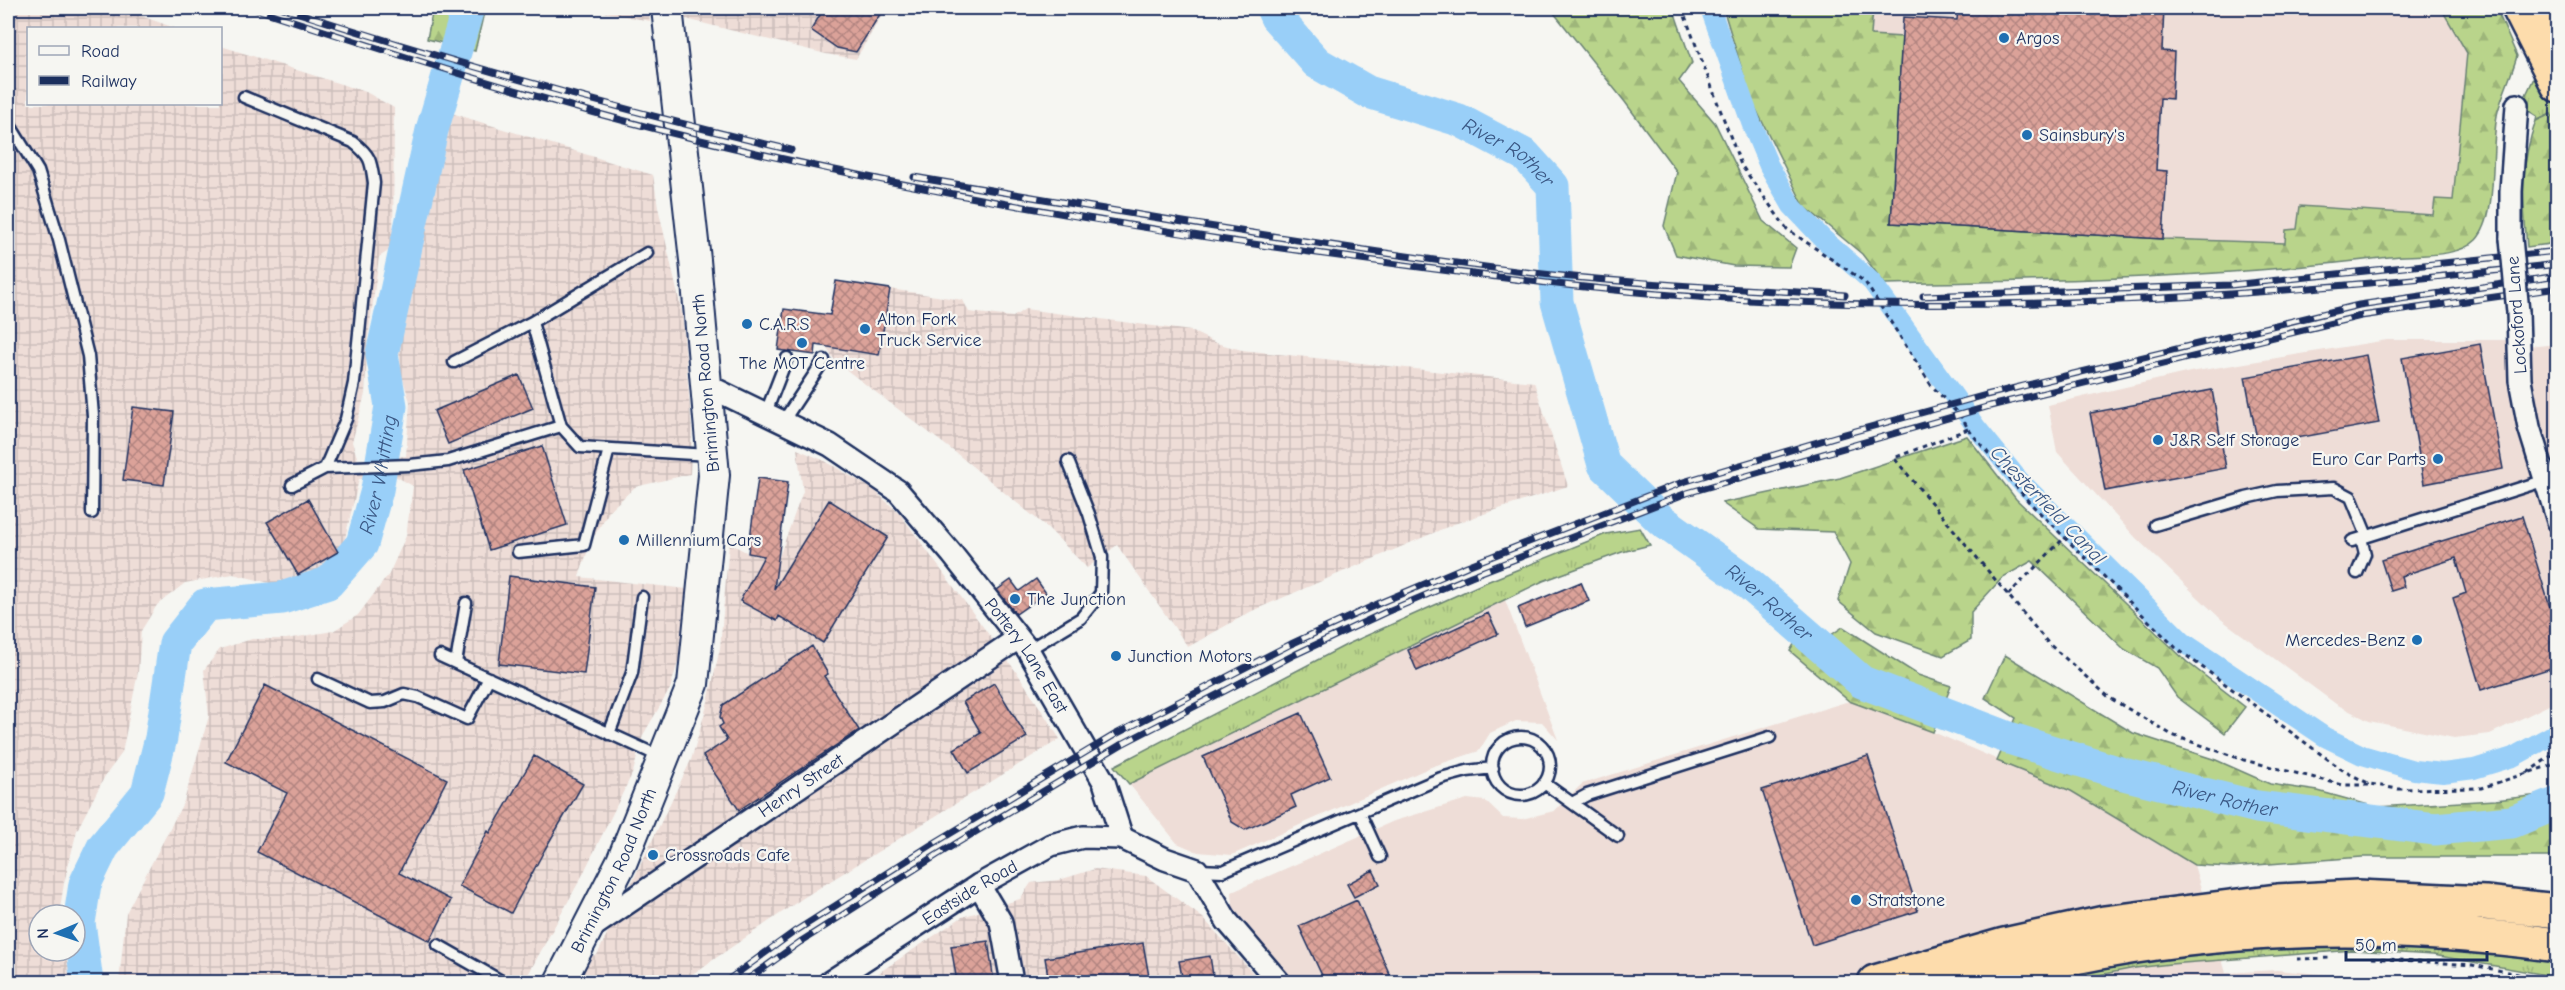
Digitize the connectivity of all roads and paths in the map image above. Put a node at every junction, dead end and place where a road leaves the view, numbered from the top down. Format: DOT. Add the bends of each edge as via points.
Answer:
graph roads {
  1 [pos="667,8"];
  2 [pos="1682,8"];
  3 [pos="2519,8"];
  4 [pos="2552,8"];
  5 [pos="2558,18"];
  6 [pos="2558,85"];
  7 [pos="244,97"];
  8 [pos="2517,105"];
  9 [pos="8,122"];
  10 [pos="647,253"];
  11 [pos="532,322"];
  12 [pos="787,358"];
  13 [pos="824,360"];
  14 [pos="454,362"];
  15 [pos="706,385"];
  16 [pos="774,419"];
  17 [pos="561,426"];
  18 [pos="1968,429"];
  19 [pos="609,449"];
  20 [pos="712,455"];
  21 [pos="1068,461"];
  22 [pos="325,468"];
  23 [pos="2546,480"];
  24 [pos="292,485"];
  25 [pos="93,513"];
  26 [pos="2558,521"];
  27 [pos="2155,525"];
  28 [pos="2065,537"];
  29 [pos="2360,538"];
  30 [pos="518,552"];
  31 [pos="2357,573"];
  32 [pos="2008,595"];
  33 [pos="642,597"];
  34 [pos="466,603"];
  35 [pos="1022,645"];
  36 [pos="440,656"];
  37 [pos="456,663"];
  38 [pos="489,678"];
  39 [pos="318,679"];
  40 [pos="609,734"];
  41 [pos="1770,737"];
  42 [pos="2558,751"];
  43 [pos="664,758"];
  44 [pos="2558,763"];
  45 [pos="1493,768"];
  46 [pos="2523,776"];
  47 [pos="1544,783"];
  48 [pos="2377,786"];
  49 [pos="1572,803"];
  50 [pos="1359,813"];
  51 [pos="1618,836"];
  52 [pos="1122,838"];
  53 [pos="1380,857"];
  54 [pos="1197,870"];
  55 [pos="979,885"];
  56 [pos="2558,911"];
  57 [pos="586,931"];
  58 [pos="438,945"];
  59 [pos="2558,945"];
  60 [pos="2362,957"];
  61 [pos="2342,958"];
  62 [pos="2293,959"];
  63 [pos="503,982"];
  64 [pos="560,982"];
  65 [pos="830,982"];
  66 [pos="1012,982"];
  67 [pos="1279,982"];
  68 [pos="1875,982"];
  69 [pos="1969,982"];
  70 [pos="2558,982"];
  1 -- 15 [label="main road, Brimington Road North"];
  2 -- 18 [label="path" via="1742,165 1787,229 1865,282 1931,385"];
  3 -- 6 [label="highway"];
  4 -- 5 [label="highway"];
  7 -- 22 [label="lane" via="353,142 368,155 372,165 374,183 354,383 346,419"];
  8 -- 23 [label="street, Lockoford Lane, bridge" via="2511,238 2520,380 2529,427"];
  9 -- 25 [label="lane" via="38,171 88,356 93,416"];
  10 -- 11 [label="lane"];
  11 -- 14 [label="lane"];
  11 -- 17 [label="lane"];
  12 -- 16 [label="lane"];
  13 -- 16 [label="lane"];
  15 -- 16 [label="street, Pottery Lane East"];
  15 -- 20 [label="main road, Brimington Road North"];
  16 -- 35 [label="street, Pottery Lane East" via="830,445 898,491"];
  17 -- 19 [label="lane" via="580,447"];
  17 -- 22 [label="lane" via="448,460"];
  18 -- 28 [label="path" via="2029,502"];
  18 -- 32 [label="path" via="1894,458"];
  19 -- 20 [label="lane"];
  19 -- 30 [label="lane" via="584,545"];
  20 -- 43 [label="main road, Brimington Road North" via="714,475 693,684"];
  21 -- 35 [label="lane" via="1102,557 1101,592 1081,618"];
  22 -- 24 [label="lane"];
  23 -- 26 [label="street, Lockoford Lane"];
  23 -- 29 [label="lane"];
  27 -- 29 [label="lane" via="2277,491 2334,488 2351,497"];
  28 -- 32 [label="path"];
  28 -- 48 [label="path" via="2176,648 2344,771"];
  29 -- 31 [label="lane" via="2365,554"];
  32 -- 48 [label="path" via="2048,643 2110,698 2172,735 2283,771 2343,785"];
  33 -- 40 [label="lane" via="632,673"];
  34 -- 37 [label="lane"];
  35 -- 52 [label="street, Pottery Lane East" via="1104,782"];
  35 -- 57 [label="street, Henry Street"];
  36 -- 37 [label="lane"];
  37 -- 38 [label="lane"];
  38 -- 39 [label="lane" via="467,719 404,694 370,703"];
  38 -- 40 [label="lane"];
  40 -- 43 [label="lane"];
  41 -- 49 [label="lane"];
  42 -- 46 [label="path"];
  43 -- 57 [label="main road, Brimington Road North" via="622,861"];
  44 -- 46 [label="path"];
  45 -- 47 [label="lane" via="1502,788 1515,794 1534,792"];
  45 -- 47 [label="lane" via="1493,759 1505,742 1525,737 1543,746 1548,755 1550,768"];
  45 -- 50 [label="lane" via="1441,778"];
  46 -- 48 [label="path" via="2481,788"];
  47 -- 49 [label="lane"];
  49 -- 51 [label="lane"];
  50 -- 53 [label="lane"];
  50 -- 54 [label="lane" via="1223,871"];
  52 -- 54 [label="street"];
  52 -- 55 [label="street, Eastside Road" via="1083,837 1051,844"];
  54 -- 67 [label="street" via="1227,921"];
  55 -- 65 [label="street, Eastside Road"];
  55 -- 66 [label="street" via="1001,922"];
  56 -- 68 [label="highway" via="2358,897 2277,901 2104,923 2004,945"];
  57 -- 64 [label="main road, Brimington Road North"];
  58 -- 63 [label="lane"];
  59 -- 69 [label="highway" via="2486,935 2355,929 2231,934 2141,943"];
  60 -- 70 [label="path" via="2472,965"];
  61 -- 62 [label="path"];
}
